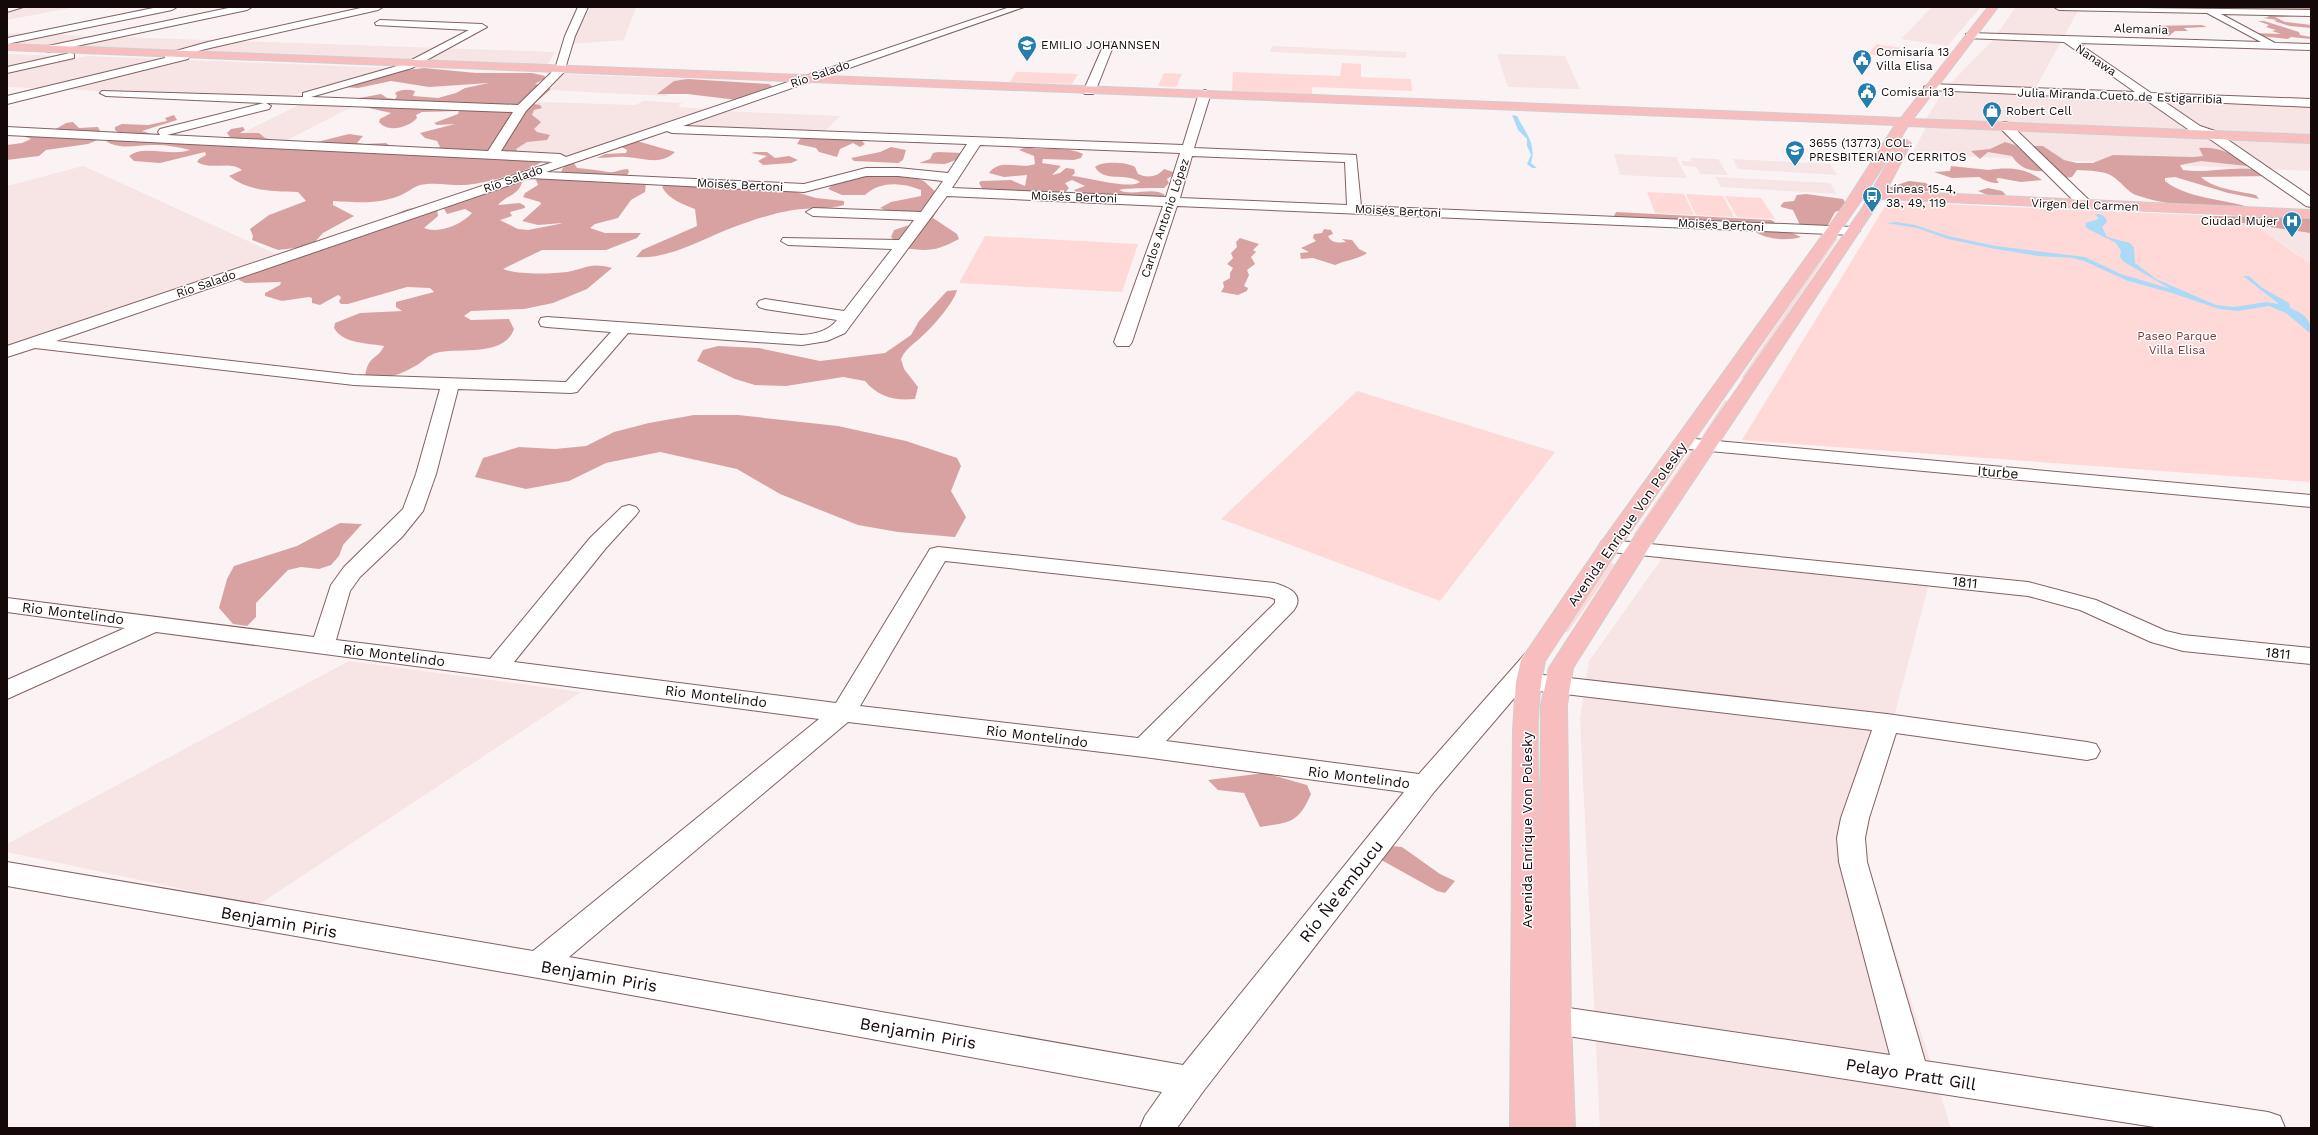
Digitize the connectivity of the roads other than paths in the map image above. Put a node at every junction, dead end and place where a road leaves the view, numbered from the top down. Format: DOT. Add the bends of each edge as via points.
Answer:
graph roads {
  1 [pos="18,7"];
  2 [pos="172,7"];
  3 [pos="248,7"];
  4 [pos="378,7"];
  5 [pos="583,7"];
  6 [pos="989,7"];
  7 [pos="1018,7"];
  8 [pos="1993,7"];
  9 [pos="2059,7"];
  10 [pos="2157,8"];
  11 [pos="7,9"];
  12 [pos="2208,11"];
  13 [pos="2311,13"];
  14 [pos="1998,19"];
  15 [pos="380,23"];
  16 [pos="1970,36"];
  17 [pos="1982,37"];
  18 [pos="2070,39"];
  19 [pos="7,41"];
  20 [pos="1109,44"];
  21 [pos="2274,46"];
  22 [pos="7,47"];
  23 [pos="2311,47"];
  24 [pos="48,49"];
  25 [pos="7,51"];
  26 [pos="81,54"];
  27 [pos="177,56"];
  28 [pos="411,64"];
  29 [pos="7,70"];
  30 [pos="559,70"];
  31 [pos="805,79"];
  32 [pos="1930,87"];
  33 [pos="1943,88"];
  34 [pos="1090,91"];
  35 [pos="106,94"];
  36 [pos="1205,95"];
  37 [pos="2153,97"];
  38 [pos="7,100"];
  39 [pos="288,100"];
  40 [pos="2311,103"];
  41 [pos="521,109"];
  42 [pos="1910,123"];
  43 [pos="2006,126"];
  44 [pos="659,129"];
  45 [pos="7,131"];
  46 [pos="2209,133"];
  47 [pos="144,138"];
  48 [pos="2311,139"];
  49 [pos="975,142"];
  50 [pos="1188,150"];
  51 [pos="492,155"];
  52 [pos="572,158"];
  53 [pos="525,175"];
  54 [pos="953,178"];
  55 [pos="943,192"];
  56 [pos="1867,194"];
  57 [pos="1172,201"];
  58 [pos="2311,203"];
  59 [pos="2086,204"];
  60 [pos="1354,209"];
  61 [pos="813,212"];
  62 [pos="2311,214"];
  63 [pos="925,216"];
  64 [pos="1842,231"];
  65 [pos="788,241"];
  66 [pos="903,245"];
  67 [pos="765,304"];
  68 [pos="848,317"];
  69 [pos="547,322"];
  70 [pos="624,327"];
  71 [pos="1124,342"];
  72 [pos="31,343"];
  73 [pos="7,352"];
  74 [pos="451,383"];
  75 [pos="1736,386"];
  76 [pos="1684,444"];
  77 [pos="1708,446"];
  78 [pos="2311,501"];
  79 [pos="628,511"];
  80 [pos="1610,546"];
  81 [pos="1637,549"];
  82 [pos="7,605"];
  83 [pos="153,624"];
  84 [pos="323,645"];
  85 [pos="2311,656"];
  86 [pos="496,668"];
  87 [pos="1530,671"];
  88 [pos="1556,686"];
  89 [pos="7,690"];
  90 [pos="843,713"];
  91 [pos="1887,723"];
  92 [pos="1144,748"];
  93 [pos="2087,751"];
  94 [pos="1425,785"];
  95 [pos="7,874"];
  96 [pos="538,965"];
  97 [pos="1555,1020"];
  98 [pos="1912,1074"];
  99 [pos="1190,1082"];
  100 [pos="1157,1128"];
  101 [pos="1527,1128"];
  102 [pos="1558,1128"];
  103 [pos="2268,1128"];
  1 -- 11 [label="street"];
  2 -- 19 [label="street"];
  3 -- 24 [label="street"];
  4 -- 27 [label="street"];
  5 -- 30 [label="street"];
  6 -- 7 [label="street"];
  7 -- 31 [label="street, Río Salado"];
  8 -- 16 [label="main road, Avenida Enrique Von Polesky"];
  9 -- 10 [label="street"];
  10 -- 12 [label="street"];
  12 -- 13 [label="street"];
  12 -- 21 [label="street"];
  14 -- 17 [label="main road, Avenida Enrique Von Polesky"];
  15 -- 28 [label="street" via="482,27"];
  16 -- 17 [label="street, Alemania"];
  16 -- 32 [label="main road, Avenida Enrique Von Polesky"];
  17 -- 18 [label="street, Alemania"];
  17 -- 33 [label="main road, Avenida Enrique Von Polesky"];
  18 -- 21 [label="street, Alemania"];
  18 -- 37 [label="street, Nanawa"];
  20 -- 34 [label="street"];
  21 -- 23 [label="street, Alemania"];
  22 -- 24 [label="main road"];
  24 -- 27 [label="main road"];
  25 -- 26 [label="main road"];
  26 -- 27 [label="main road"];
  26 -- 29 [label="street"];
  27 -- 28 [label="main road"];
  27 -- 38 [label="street"];
  28 -- 30 [label="main road"];
  28 -- 39 [label="street"];
  30 -- 31 [label="main road"];
  30 -- 41 [label="street"];
  31 -- 34 [label="main road"];
  31 -- 44 [label="street, Río Salado"];
  32 -- 33 [label="street, Julia Miranda Cueto de Estigarribia"];
  32 -- 42 [label="main road, Avenida Enrique Von Polesky"];
  33 -- 37 [label="street, Julia Miranda Cueto de Estigarribia"];
  33 -- 42 [label="main road, Avenida Enrique Von Polesky"];
  34 -- 36 [label="main road"];
  35 -- 39 [label="street"];
  36 -- 42 [label="main road"];
  36 -- 50 [label="street, Carlos Antonio López"];
  37 -- 40 [label="street, Julia Miranda Cueto de Estigarribia"];
  37 -- 46 [label="street, Nanawa" via="2196,129"];
  39 -- 41 [label="street"];
  39 -- 47 [label="street"];
  41 -- 51 [label="street"];
  42 -- 43 [label="main road"];
  42 -- 56 [label="main road, Avenida Enrique Von Polesky"];
  43 -- 46 [label="main road"];
  43 -- 59 [label="street"];
  44 -- 49 [label="street"];
  44 -- 52 [label="street, Río Salado"];
  45 -- 47 [label="street"];
  46 -- 48 [label="main road"];
  46 -- 58 [label="street, Nanawa"];
  47 -- 51 [label="street"];
  49 -- 50 [label="street"];
  49 -- 54 [label="street"];
  50 -- 57 [label="street, Carlos Antonio López"];
  50 -- 60 [label="street" via="1350,158"];
  51 -- 52 [label="street"];
  52 -- 53 [label="street, Río Salado"];
  53 -- 54 [label="street, Moisés Bertoni" via="804,188 820,187 865,172"];
  53 -- 72 [label="street, Río Salado"];
  54 -- 55 [label="street"];
  55 -- 57 [label="street, Moisés Bertoni"];
  55 -- 63 [label="street"];
  56 -- 59 [label="main road, Virgen del Carmen"];
  56 -- 64 [label="main road, Avenida Enrique Von Polesky"];
  57 -- 60 [label="street, Moisés Bertoni"];
  57 -- 71 [label="street, Carlos Antonio López"];
  59 -- 62 [label="main road, Virgen del Carmen"];
  60 -- 64 [label="street, Moisés Bertoni"];
  61 -- 63 [label="street"];
  63 -- 66 [label="street"];
  64 -- 75 [label="main road, Avenida Enrique Von Polesky"];
  65 -- 66 [label="street"];
  66 -- 68 [label="street"];
  67 -- 68 [label="street"];
  68 -- 70 [label="street" via="839,329 819,339"];
  69 -- 70 [label="street"];
  70 -- 74 [label="street" via="571,388"];
  72 -- 73 [label="street, Río Salado"];
  72 -- 74 [label="street" via="354,380"];
  74 -- 84 [label="street" via="413,511 352,572 339,590"];
  75 -- 76 [label="main road, Avenida Enrique Von Polesky"];
  75 -- 77 [label="main road, Avenida Enrique Von Polesky"];
  76 -- 77 [label="street, Iturbe"];
  76 -- 80 [label="main road, Avenida Enrique Von Polesky"];
  77 -- 78 [label="street, Iturbe"];
  77 -- 81 [label="main road, Avenida Enrique Von Polesky"];
  79 -- 86 [label="street" via="598,543"];
  80 -- 81 [label="street, 1811"];
  80 -- 87 [label="main road, Avenida Enrique Von Polesky"];
  81 -- 85 [label="street, 1811" via="2028,589 2088,605 2159,637 2183,643"];
  81 -- 88 [label="main road, Avenida Enrique Von Polesky" via="1579,637 1561,668"];
  82 -- 83 [label="street, Rio Montelindo"];
  83 -- 84 [label="street, Rio Montelindo"];
  83 -- 89 [label="street"];
  84 -- 86 [label="street, Rio Montelindo"];
  86 -- 90 [label="street, Rio Montelindo"];
  87 -- 88 [label="street"];
  87 -- 94 [label="street, Río Ñe'embucu"];
  87 -- 101 [label="main road, Avenida Enrique Von Polesky" via="1526,730"];
  88 -- 91 [label="street"];
  88 -- 97 [label="main road, Avenida Enrique Von Polesky"];
  90 -- 92 [label="street, Rio Montelindo"];
  90 -- 92 [label="street" via="938,554 1274,590 1286,596 1286,605"];
  90 -- 96 [label="street"];
  91 -- 93 [label="street"];
  91 -- 98 [label="street" via="1855,818 1851,838 1853,862"];
  92 -- 94 [label="street, Rio Montelindo"];
  94 -- 99 [label="street, Río Ñe'embucu"];
  95 -- 96 [label="street, Benjamin Piris"];
  96 -- 99 [label="street, Benjamin Piris"];
  97 -- 98 [label="street, Pelayo Pratt Gill"];
  97 -- 102 [label="main road, Avenida Enrique Von Polesky"];
  98 -- 103 [label="street, Pelayo Pratt Gill"];
  99 -- 100 [label="street, Río Ñe'embucu"];
}
